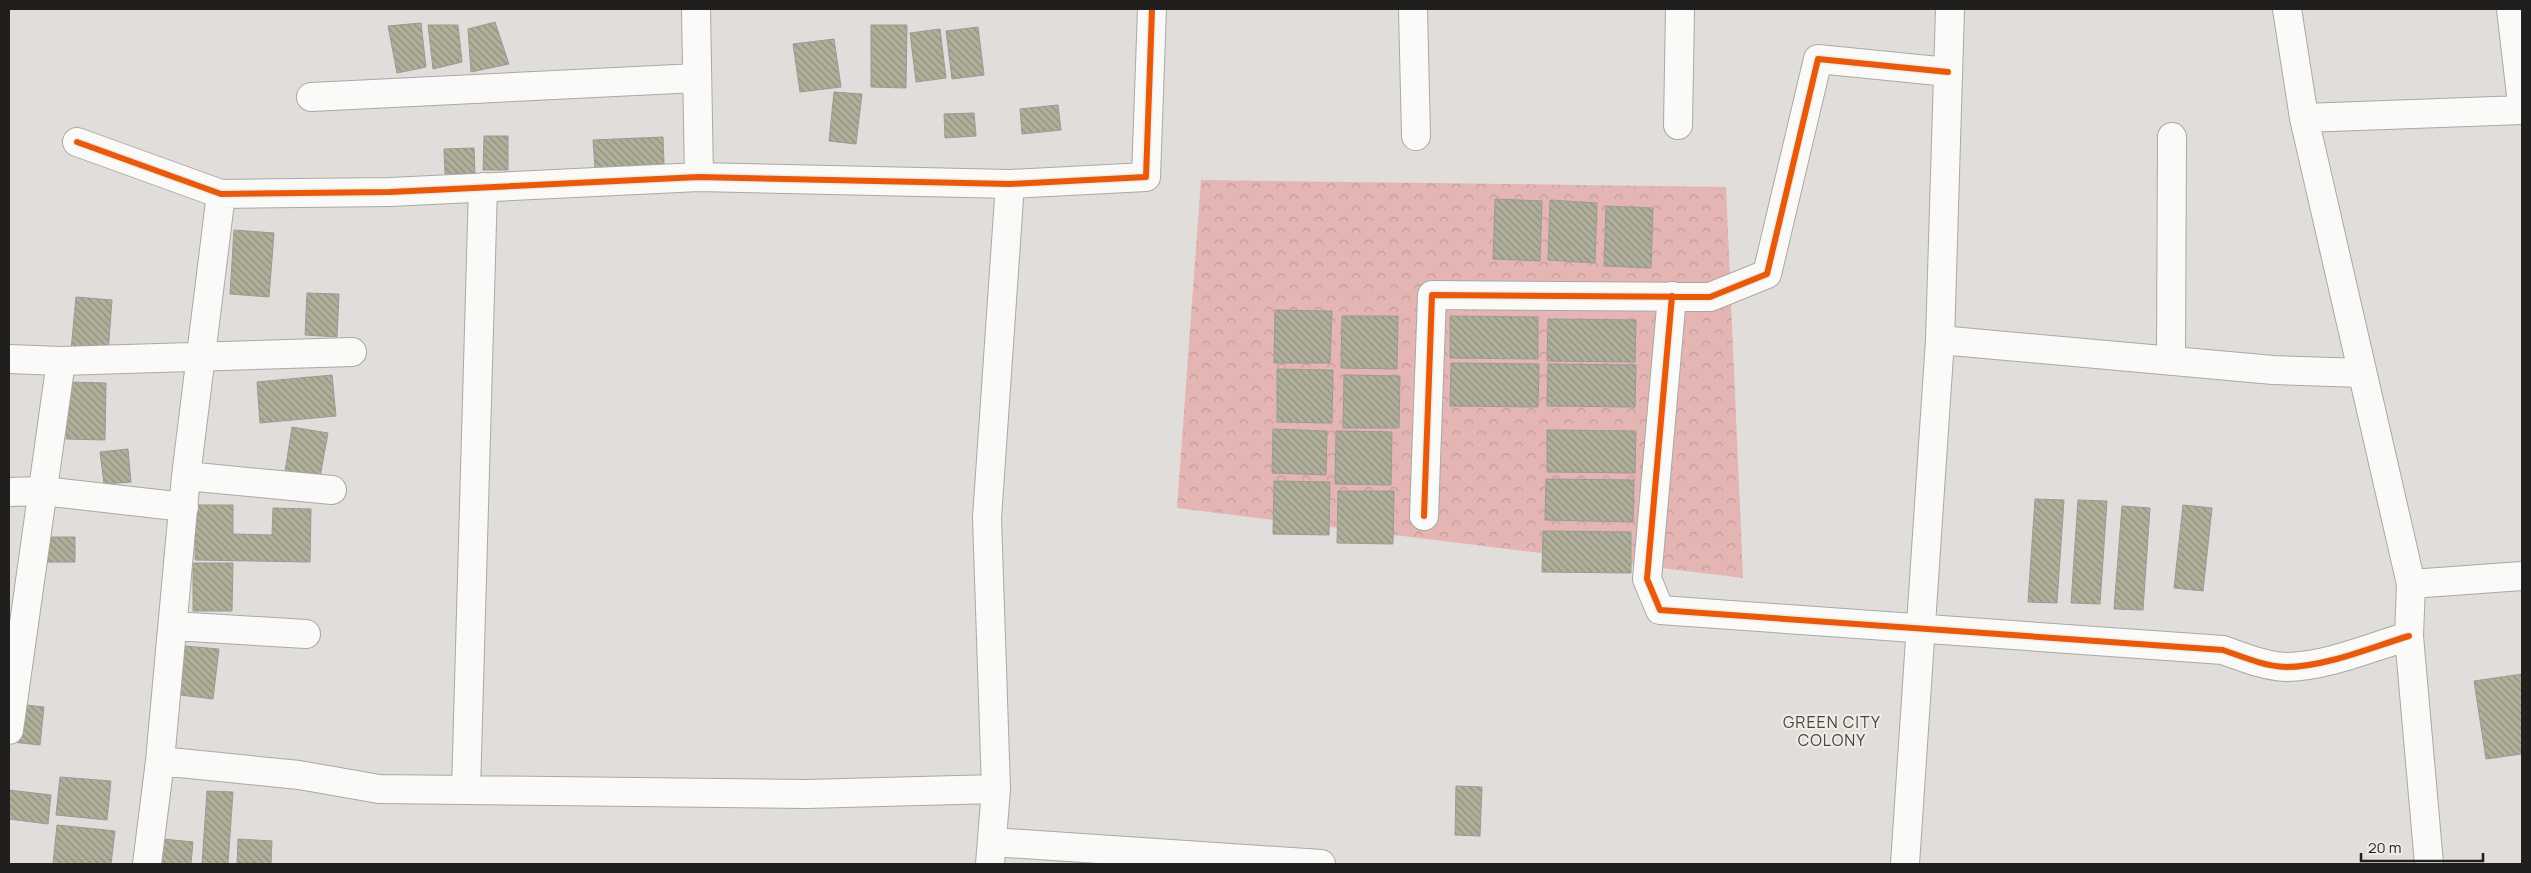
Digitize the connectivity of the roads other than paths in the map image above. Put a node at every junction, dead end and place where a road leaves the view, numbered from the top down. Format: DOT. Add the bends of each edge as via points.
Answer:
graph roads {
  1 [pos="696,9"];
  2 [pos="1152,9"];
  3 [pos="1413,9"];
  4 [pos="1680,9"];
  5 [pos="1950,9"];
  6 [pos="2286,9"];
  7 [pos="2511,9"];
  8 [pos="1948,72"];
  9 [pos="697,78"];
  10 [pos="311,97"];
  11 [pos="2522,104"];
  12 [pos="2522,110"];
  13 [pos="2304,118"];
  14 [pos="1678,125"];
  15 [pos="1416,136"];
  16 [pos="2172,137"];
  17 [pos="77,142"];
  18 [pos="699,177"];
  19 [pos="1010,184"];
  20 [pos="483,187"];
  21 [pos="221,194"];
  22 [pos="1672,296"];
  23 [pos="1940,340"];
  24 [pos="352,352"];
  25 [pos="202,357"];
  26 [pos="9,359"];
  27 [pos="2171,359"];
  28 [pos="61,361"];
  29 [pos="2361,373"];
  30 [pos="186,476"];
  31 [pos="332,490"];
  32 [pos="43,491"];
  33 [pos="9,492"];
  34 [pos="184,507"];
  35 [pos="1424,516"];
  36 [pos="2522,576"];
  37 [pos="2411,584"];
  38 [pos="173,626"];
  39 [pos="1920,627"];
  40 [pos="306,634"];
  41 [pos="2409,636"];
  42 [pos="9,730"];
  43 [pos="160,761"];
  44 [pos="996,789"];
  45 [pos="466,790"];
  46 [pos="991,853"];
  47 [pos="147,864"];
  48 [pos="1321,864"];
  49 [pos="1905,864"];
  50 [pos="2429,864"];
  1 -- 9 [label="street"];
  2 -- 19 [label="street" via="1146,177"];
  3 -- 15 [label="street"];
  4 -- 14 [label="street"];
  5 -- 8 [label="street"];
  6 -- 13 [label="street"];
  7 -- 11 [label="street"];
  8 -- 22 [label="street" via="1818,59 1767,274 1710,296"];
  8 -- 23 [label="street"];
  9 -- 10 [label="street"];
  9 -- 18 [label="street"];
  12 -- 13 [label="street"];
  13 -- 29 [label="street"];
  16 -- 27 [label="street"];
  17 -- 21 [label="street"];
  18 -- 19 [label="street"];
  18 -- 20 [label="street"];
  19 -- 44 [label="street" via="987,518"];
  20 -- 21 [label="street" via="390,192"];
  20 -- 45 [label="street"];
  21 -- 25 [label="street"];
  22 -- 35 [label="street" via="1432,295"];
  22 -- 39 [label="street" via="1647,579 1660,610"];
  23 -- 27 [label="street"];
  23 -- 39 [label="street"];
  24 -- 25 [label="street"];
  25 -- 28 [label="street"];
  25 -- 30 [label="street"];
  26 -- 28 [label="street"];
  27 -- 29 [label="street" via="2273,370"];
  28 -- 32 [label="street"];
  29 -- 37 [label="street"];
  30 -- 31 [label="street"];
  30 -- 34 [label="street"];
  32 -- 33 [label="street"];
  32 -- 34 [label="street"];
  32 -- 42 [label="street"];
  34 -- 38 [label="street"];
  36 -- 37 [label="street"];
  37 -- 41 [label="street"];
  38 -- 40 [label="street"];
  38 -- 43 [label="street"];
  39 -- 41 [label="street" via="2223,650 2254,662 2286,667 2327,661"];
  39 -- 49 [label="street"];
  41 -- 50 [label="street"];
  43 -- 45 [label="street" via="299,775 379,789"];
  43 -- 47 [label="street"];
  44 -- 45 [label="street" via="806,794"];
  44 -- 46 [label="street"];
  46 -- 48 [label="street"];
}
